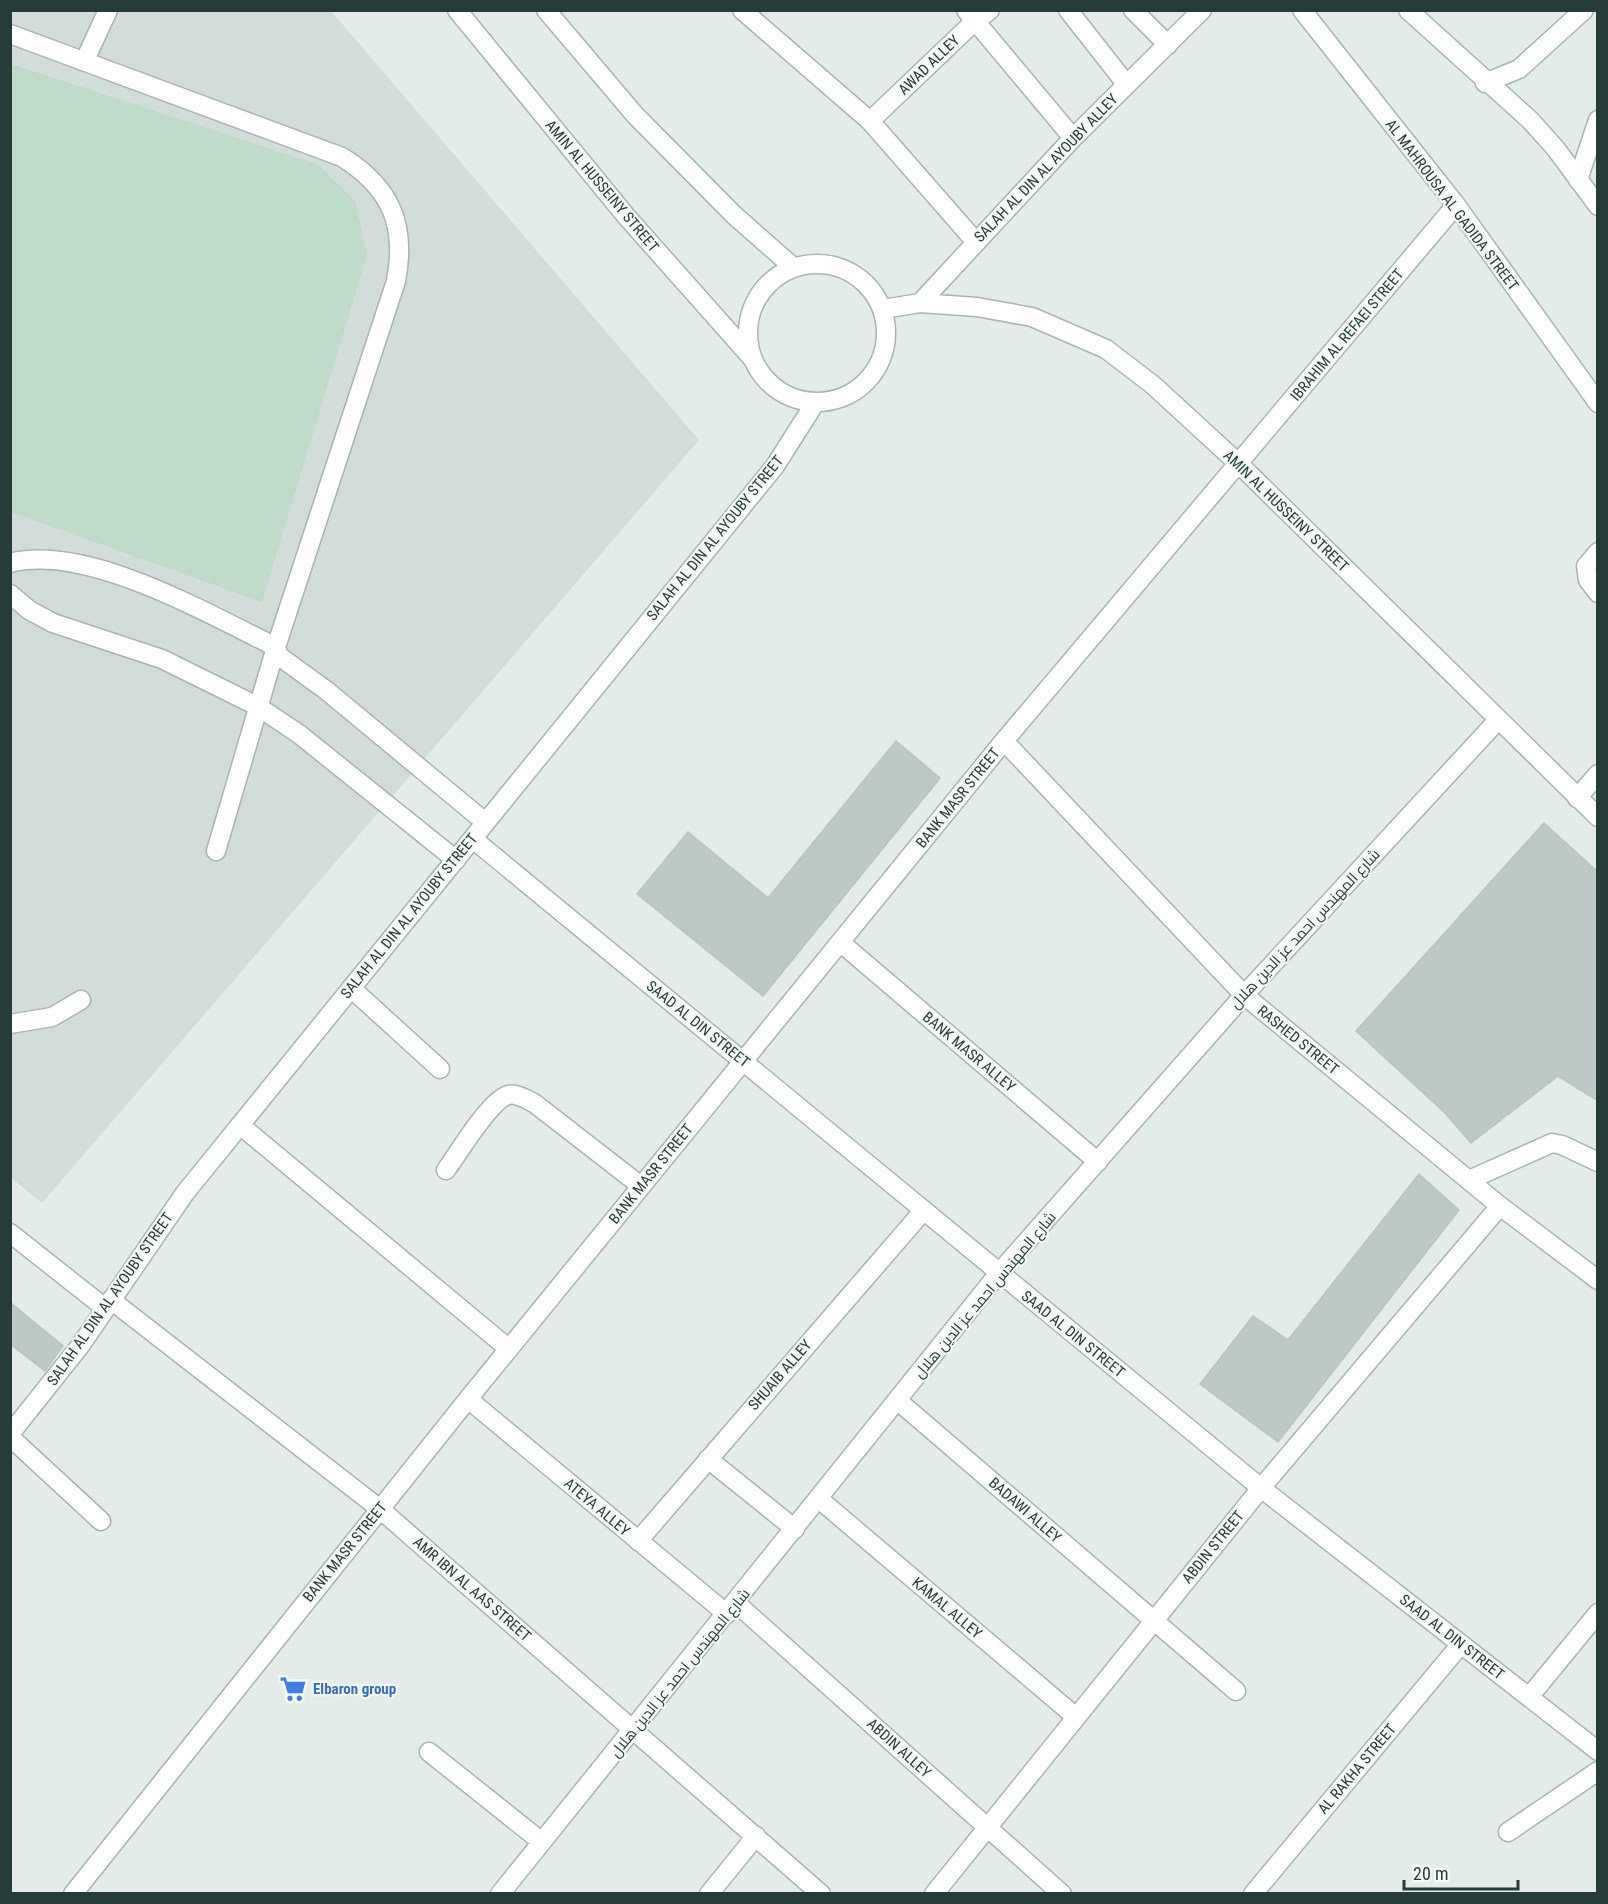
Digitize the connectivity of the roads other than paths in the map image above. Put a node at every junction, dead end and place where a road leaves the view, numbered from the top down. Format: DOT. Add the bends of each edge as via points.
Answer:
graph roads {
  1 [pos="108,10"];
  2 [pos="457,10"];
  3 [pos="546,10"];
  4 [pos="742,10"];
  5 [pos="1068,10"];
  6 [pos="1133,10"];
  7 [pos="1202,10"];
  8 [pos="1302,10"];
  9 [pos="1408,10"];
  10 [pos="1584,10"];
  11 [pos="977,14"];
  12 [pos="10,34"];
  13 [pos="1168,45"];
  14 [pos="85,60"];
  15 [pos="1485,83"];
  16 [pos="1127,85"];
  17 [pos="1598,120"];
  18 [pos="870,121"];
  19 [pos="1073,138"];
  20 [pos="1578,180"];
  21 [pos="1456,205"];
  22 [pos="1598,206"];
  23 [pos="975,241"];
  24 [pos="793,267"];
  25 [pos="920,303"];
  26 [pos="883,309"];
  27 [pos="752,358"];
  28 [pos="815,403"];
  29 [pos="1598,403"];
  30 [pos="1239,464"];
  31 [pos="1598,552"];
  32 [pos="10,563"];
  33 [pos="1598,592"];
  34 [pos="10,594"];
  35 [pos="276,647"];
  36 [pos="257,706"];
  37 [pos="1498,720"];
  38 [pos="1004,741"];
  39 [pos="1598,774"];
  40 [pos="1577,798"];
  41 [pos="1598,817"];
  42 [pos="485,822"];
  43 [pos="472,839"];
  44 [pos="216,851"];
  45 [pos="456,860"];
  46 [pos="840,942"];
  47 [pos="351,988"];
  48 [pos="1244,995"];
  49 [pos="81,1000"];
  50 [pos="10,1023"];
  51 [pos="743,1061"];
  52 [pos="440,1070"];
  53 [pos="240,1125"];
  54 [pos="1098,1162"];
  55 [pos="1598,1162"];
  56 [pos="446,1170"];
  57 [pos="1469,1180"];
  58 [pos="641,1186"];
  59 [pos="1500,1206"];
  60 [pos="924,1210"];
  61 [pos="10,1233"];
  62 [pos="999,1273"];
  63 [pos="1598,1280"];
  64 [pos="108,1304"];
  65 [pos="509,1349"];
  66 [pos="468,1399"];
  67 [pos="897,1400"];
  68 [pos="10,1435"];
  69 [pos="708,1459"];
  70 [pos="1261,1488"];
  71 [pos="819,1499"];
  72 [pos="380,1509"];
  73 [pos="101,1521"];
  74 [pos="795,1529"];
  75 [pos="638,1541"];
  76 [pos="732,1608"];
  77 [pos="1598,1612"];
  78 [pos="1154,1620"];
  79 [pos="1461,1644"];
  80 [pos="1236,1691"];
  81 [pos="1529,1697"];
  82 [pos="1076,1717"];
  83 [pos="635,1729"];
  84 [pos="1598,1751"];
  85 [pos="429,1752"];
  86 [pos="1598,1771"];
  87 [pos="987,1826"];
  88 [pos="1508,1832"];
  89 [pos="756,1836"];
  90 [pos="542,1842"];
  91 [pos="73,1893"];
  92 [pos="500,1893"];
  93 [pos="710,1893"];
  94 [pos="821,1893"];
  95 [pos="934,1893"];
  96 [pos="1062,1893"];
  97 [pos="1253,1893"];
  1 -- 14 [label="street"];
  2 -- 27 [label="street, AMIN AL HUSSEINY STREET" via="626,216"];
  3 -- 24 [label="street" via="635,115 734,215"];
  4 -- 18 [label="street"];
  5 -- 16 [label="street"];
  6 -- 13 [label="street"];
  7 -- 13 [label="street, SALAH AL DIN AL AYOUBY ALLEY"];
  8 -- 21 [label="street, AL MAHROUSA AL GADIDA STREET"];
  9 -- 15 [label="street"];
  10 -- 15 [label="street" via="1519,69"];
  11 -- 18 [label="street, AWAD ALLEY"];
  11 -- 19 [label="street"];
  12 -- 14 [label="street"];
  13 -- 16 [label="street, SALAH AL DIN AL AYOUBY ALLEY"];
  14 -- 35 [label="street" via="342,157 362,170 392,209 401,257 396,281"];
  15 -- 20 [label="street" via="1530,120"];
  16 -- 19 [label="street, SALAH AL DIN AL AYOUBY ALLEY"];
  17 -- 20 [label="street"];
  18 -- 23 [label="street"];
  19 -- 23 [label="street, SALAH AL DIN AL AYOUBY ALLEY"];
  20 -- 22 [label="street"];
  21 -- 29 [label="street, AL MAHROUSA AL GADIDA STREET"];
  21 -- 30 [label="street, IBRAHIM AL REFAEI STREET"];
  23 -- 25 [label="street, SALAH AL DIN AL AYOUBY ALLEY"];
  24 -- 26 [label="street" via="819,263 846,269 868,285"];
  24 -- 27 [label="street" via="770,282 754,304 748,331"];
  25 -- 26 [label="street"];
  25 -- 30 [label="street, AMIN AL HUSSEINY STREET" via="1032,316 1106,350 1153,384"];
  26 -- 28 [label="street" via="887,336 880,362 865,384 842,398"];
  27 -- 28 [label="street" via="766,381 789,397"];
  28 -- 42 [label="street, SALAH AL DIN AL AYOUBY STREET" via="775,466"];
  30 -- 37 [label="street, AMIN AL HUSSEINY STREET"];
  30 -- 38 [label="street, BANK MASR STREET"];
  31 -- 33 [label="street" via="1586,566 1588,580"];
  32 -- 35 [label="street" via="39,558 65,560 121,577"];
  34 -- 36 [label="street" via="53,623 162,659"];
  35 -- 36 [label="street"];
  35 -- 42 [label="street" via="279,656"];
  36 -- 44 [label="street"];
  36 -- 45 [label="street" via="300,734"];
  37 -- 40 [label="street, AMIN AL HUSSEINY STREET"];
  37 -- 48 [label="street, شارع المهندس احمد عز الدين هلال"];
  38 -- 46 [label="street, BANK MASR STREET"];
  38 -- 48 [label="street, RASHED STREET"];
  39 -- 40 [label="street"];
  40 -- 41 [label="street, AMIN AL HUSSEINY STREET"];
  42 -- 43 [label="street, SALAH AL DIN AL AYOUBY STREET"];
  43 -- 45 [label="street, SALAH AL DIN AL AYOUBY STREET"];
  43 -- 51 [label="street, SAAD AL DIN STREET"];
  45 -- 47 [label="street, SALAH AL DIN AL AYOUBY STREET"];
  46 -- 51 [label="street, BANK MASR STREET"];
  46 -- 54 [label="street, BANK MASR ALLEY"];
  47 -- 52 [label="street"];
  47 -- 53 [label="street, SALAH AL DIN AL AYOUBY STREET"];
  48 -- 54 [label="street, شارع المهندس احمد عز الدين هلال"];
  48 -- 57 [label="street, RASHED STREET"];
  49 -- 50 [label="street" via="51,1017"];
  51 -- 58 [label="street, BANK MASR STREET"];
  51 -- 60 [label="street, SAAD AL DIN STREET"];
  53 -- 64 [label="street, SALAH AL DIN AL AYOUBY STREET" via="185,1193"];
  53 -- 65 [label="street"];
  54 -- 62 [label="street, شارع المهندس احمد عز الدين هلال"];
  55 -- 57 [label="street" via="1552,1143"];
  56 -- 58 [label="street" via="495,1104 508,1095 534,1103"];
  57 -- 59 [label="street, RASHED STREET"];
  58 -- 65 [label="street, BANK MASR STREET"];
  59 -- 63 [label="street, RASHED STREET"];
  59 -- 70 [label="street, ABDIN STREET"];
  60 -- 62 [label="street, SAAD AL DIN STREET"];
  60 -- 69 [label="street, SHUAIB ALLEY"];
  61 -- 64 [label="street, AMR IBN AL AAS STREET"];
  62 -- 67 [label="street, شارع المهندس احمد عز الدين هلال"];
  62 -- 70 [label="street, SAAD AL DIN STREET"];
  64 -- 68 [label="street, SALAH AL DIN AL AYOUBY STREET" via="67,1364"];
  64 -- 72 [label="street, AMR IBN AL AAS STREET"];
  65 -- 66 [label="street, BANK MASR STREET"];
  66 -- 72 [label="street, BANK MASR STREET"];
  66 -- 75 [label="street, ATEYA ALLEY"];
  67 -- 71 [label="street, شارع المهندس احمد عز الدين هلال"];
  67 -- 78 [label="street, BADAWI ALLEY"];
  68 -- 73 [label="street"];
  69 -- 74 [label="street"];
  69 -- 75 [label="street, SHUAIB ALLEY"];
  70 -- 78 [label="street, ABDIN STREET"];
  70 -- 79 [label="street, SAAD AL DIN STREET"];
  71 -- 74 [label="street, شارع المهندس احمد عز الدين هلال"];
  71 -- 82 [label="street, KAMAL ALLEY"];
  72 -- 83 [label="street, AMR IBN AL AAS STREET"];
  72 -- 91 [label="street, BANK MASR STREET"];
  74 -- 76 [label="street, شارع المهندس احمد عز الدين هلال"];
  75 -- 76 [label="street, ATEYA ALLEY"];
  76 -- 83 [label="street, شارع المهندس احمد عز الدين هلال"];
  76 -- 87 [label="street, ABDIN ALLEY"];
  77 -- 81 [label="street"];
  78 -- 80 [label="street, BADAWI ALLEY"];
  78 -- 82 [label="street, ABDIN STREET"];
  79 -- 81 [label="street, SAAD AL DIN STREET"];
  79 -- 97 [label="street, AL RAKHA STREET"];
  81 -- 84 [label="street, SAAD AL DIN STREET"];
  82 -- 87 [label="street, ABDIN STREET"];
  83 -- 89 [label="street, AMR IBN AL AAS STREET"];
  83 -- 90 [label="street, شارع المهندس احمد عز الدين هلال"];
  85 -- 90 [label="street"];
  86 -- 88 [label="street"];
  87 -- 95 [label="street, ABDIN STREET"];
  87 -- 96 [label="street, ABDIN ALLEY"];
  89 -- 93 [label="street"];
  89 -- 94 [label="street, AMR IBN AL AAS STREET"];
  90 -- 92 [label="street, شارع المهندس احمد عز الدين هلال"];
}
